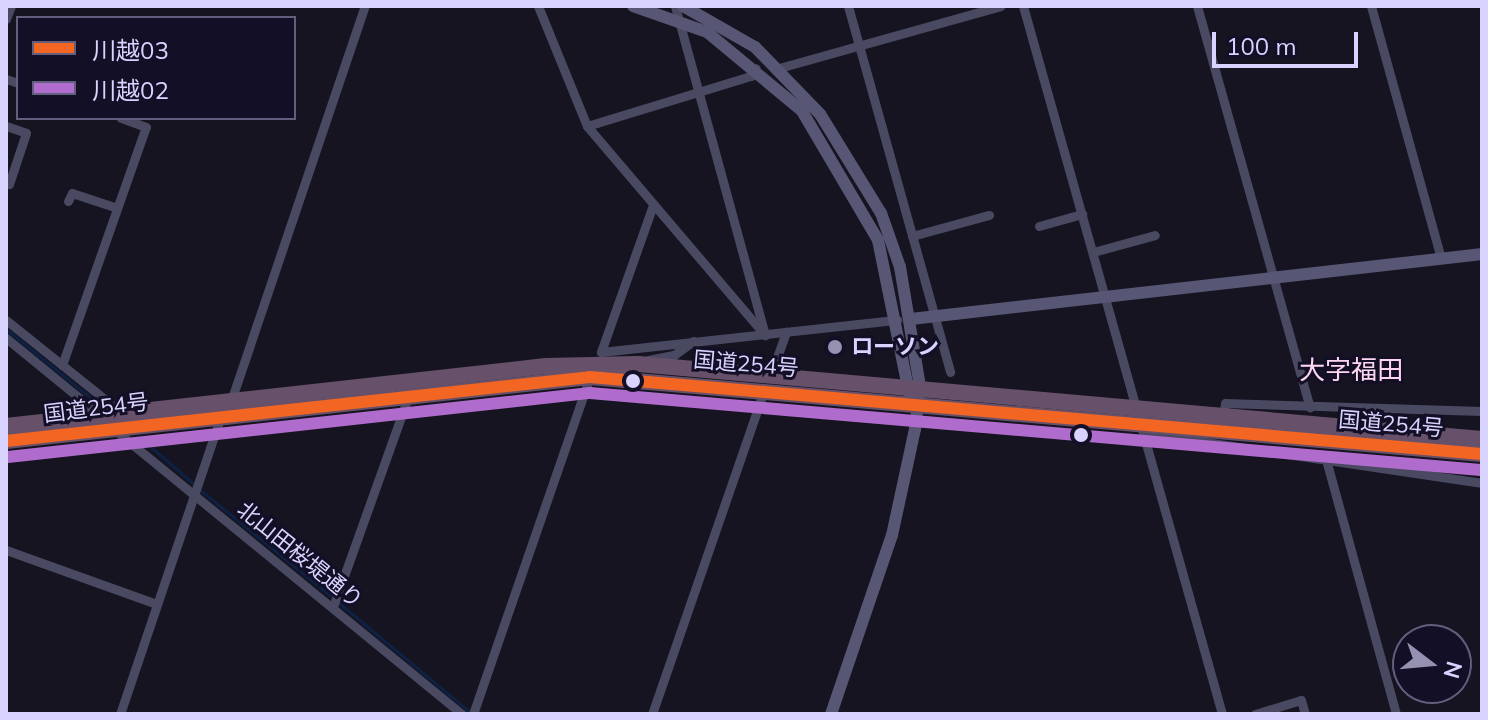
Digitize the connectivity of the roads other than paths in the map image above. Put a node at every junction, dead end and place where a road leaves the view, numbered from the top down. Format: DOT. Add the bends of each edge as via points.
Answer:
graph roads {
  1 [pos="11,6"];
  2 [pos="365,6"];
  3 [pos="538,6"];
  4 [pos="633,6"];
  5 [pos="675,6"];
  6 [pos="683,6"];
  7 [pos="848,6"];
  8 [pos="1001,6"];
  9 [pos="1023,6"];
  10 [pos="1197,6"];
  11 [pos="1371,6"];
  12 [pos="6,19"];
  13 [pos="678,22"];
  14 [pos="859,46"];
  15 [pos="757,67"];
  16 [pos="779,68"];
  17 [pos="698,94"];
  18 [pos="127,120"];
  19 [pos="6,126"];
  20 [pos="587,126"];
  21 [pos="7,186"];
  22 [pos="68,201"];
  23 [pos="653,205"];
  24 [pos="117,208"];
  25 [pos="1082,214"];
  26 [pos="989,215"];
  27 [pos="1039,226"];
  28 [pos="1155,235"];
  29 [pos="912,236"];
  30 [pos="1093,252"];
  31 [pos="1482,254"];
  32 [pos="1441,258"];
  33 [pos="1272,277"];
  34 [pos="1104,297"];
  35 [pos="937,316"];
  36 [pos="6,320"];
  37 [pos="904,320"];
  38 [pos="786,332"];
  39 [pos="765,335"];
  40 [pos="6,338"];
  41 [pos="695,339"];
  42 [pos="638,364"];
  43 [pos="62,365"];
  44 [pos="950,372"];
  45 [pos="590,377"];
  46 [pos="768,381"];
  47 [pos="913,390"];
  48 [pos="409,394"];
  49 [pos="231,401"];
  50 [pos="1310,407"];
  51 [pos="1482,411"];
  52 [pos="124,414"];
  53 [pos="221,416"];
  54 [pos="1223,416"];
  55 [pos="1140,421"];
  56 [pos="108,422"];
  57 [pos="6,426"];
  58 [pos="1482,439"];
  59 [pos="6,441"];
  60 [pos="1482,454"];
  61 [pos="1325,456"];
  62 [pos="1482,483"];
  63 [pos="196,495"];
  64 [pos="6,550"];
  65 [pos="157,604"];
  66 [pos="334,604"];
  67 [pos="120,714"];
  68 [pos="462,714"];
  69 [pos="473,714"];
  70 [pos="652,714"];
  71 [pos="831,714"];
  72 [pos="1222,714"];
  73 [pos="1255,714"];
  74 [pos="1305,714"];
  75 [pos="1396,714"];
  1 -- 12 [label="street"];
  2 -- 49 [label="street"];
  3 -- 20 [label="street"];
  4 -- 13 [label="main road"];
  5 -- 13 [label="street"];
  6 -- 16 [label="main road" via="728,29"];
  7 -- 14 [label="street"];
  8 -- 14 [label="street"];
  9 -- 25 [label="street"];
  10 -- 33 [label="street"];
  11 -- 32 [label="street"];
  13 -- 15 [label="main road" via="707,32"];
  13 -- 17 [label="street"];
  14 -- 16 [label="street"];
  14 -- 29 [label="street"];
  15 -- 17 [label="street" via="751,76"];
  15 -- 37 [label="main road" via="802,111 850,182 878,240"];
  16 -- 37 [label="main road" via="820,114 881,213"];
  17 -- 20 [label="street"];
  17 -- 39 [label="street"];
  18 -- 24 [label="street" via="146,127"];
  19 -- 21 [label="street" via="26,133"];
  20 -- 23 [label="street"];
  22 -- 24 [label="street" via="72,193"];
  23 -- 39 [label="street"];
  23 -- 41 [label="street" via="601,352"];
  24 -- 43 [label="street"];
  25 -- 27 [label="street"];
  25 -- 30 [label="street"];
  26 -- 29 [label="street"];
  28 -- 30 [label="street"];
  29 -- 35 [label="street"];
  30 -- 34 [label="street"];
  31 -- 32 [label="main road"];
  32 -- 33 [label="main road"];
  33 -- 34 [label="main road"];
  33 -- 50 [label="street"];
  34 -- 35 [label="main road"];
  34 -- 55 [label="street"];
  35 -- 37 [label="main road"];
  35 -- 44 [label="street"];
  36 -- 43 [label="street"];
  37 -- 38 [label="street"];
  37 -- 47 [label="main road"];
  38 -- 39 [label="street"];
  38 -- 46 [label="street"];
  39 -- 41 [label="street"];
  40 -- 56 [label="street, 北山田桜堤通り"];
  41 -- 42 [label="street" via="674,355"];
  42 -- 46 [label="highway, 国道254号"];
  42 -- 49 [label="highway, 国道254号" via="546,366"];
  43 -- 52 [label="street"];
  45 -- 46 [label="highway, 国道254号"];
  45 -- 48 [label="highway, 国道254号"];
  45 -- 69 [label="street"];
  46 -- 47 [label="highway, 国道254号"];
  46 -- 70 [label="street"];
  47 -- 55 [label="highway, 国道254号"];
  47 -- 71 [label="main road" via="906,484"];
  48 -- 53 [label="highway, 国道254号"];
  48 -- 66 [label="street"];
  49 -- 52 [label="highway, 国道254号"];
  50 -- 51 [label="street"];
  50 -- 54 [label="street" via="1225,403"];
  52 -- 56 [label="highway, 国道254号"];
  53 -- 56 [label="highway, 国道254号"];
  53 -- 63 [label="street"];
  54 -- 55 [label="highway, 国道254号"];
  54 -- 58 [label="highway, 国道254号"];
  55 -- 60 [label="highway, 国道254号"];
  55 -- 61 [label="street"];
  55 -- 72 [label="street"];
  56 -- 57 [label="highway, 国道254号"];
  56 -- 59 [label="highway, 国道254号"];
  56 -- 63 [label="street, 北山田桜堤通り"];
  61 -- 62 [label="street"];
  61 -- 75 [label="street"];
  63 -- 65 [label="street"];
  63 -- 66 [label="street, 北山田桜堤通り"];
  64 -- 65 [label="street"];
  65 -- 67 [label="street"];
  66 -- 68 [label="street, 北山田桜堤通り"];
  73 -- 74 [label="street" via="1301,700"];
}
